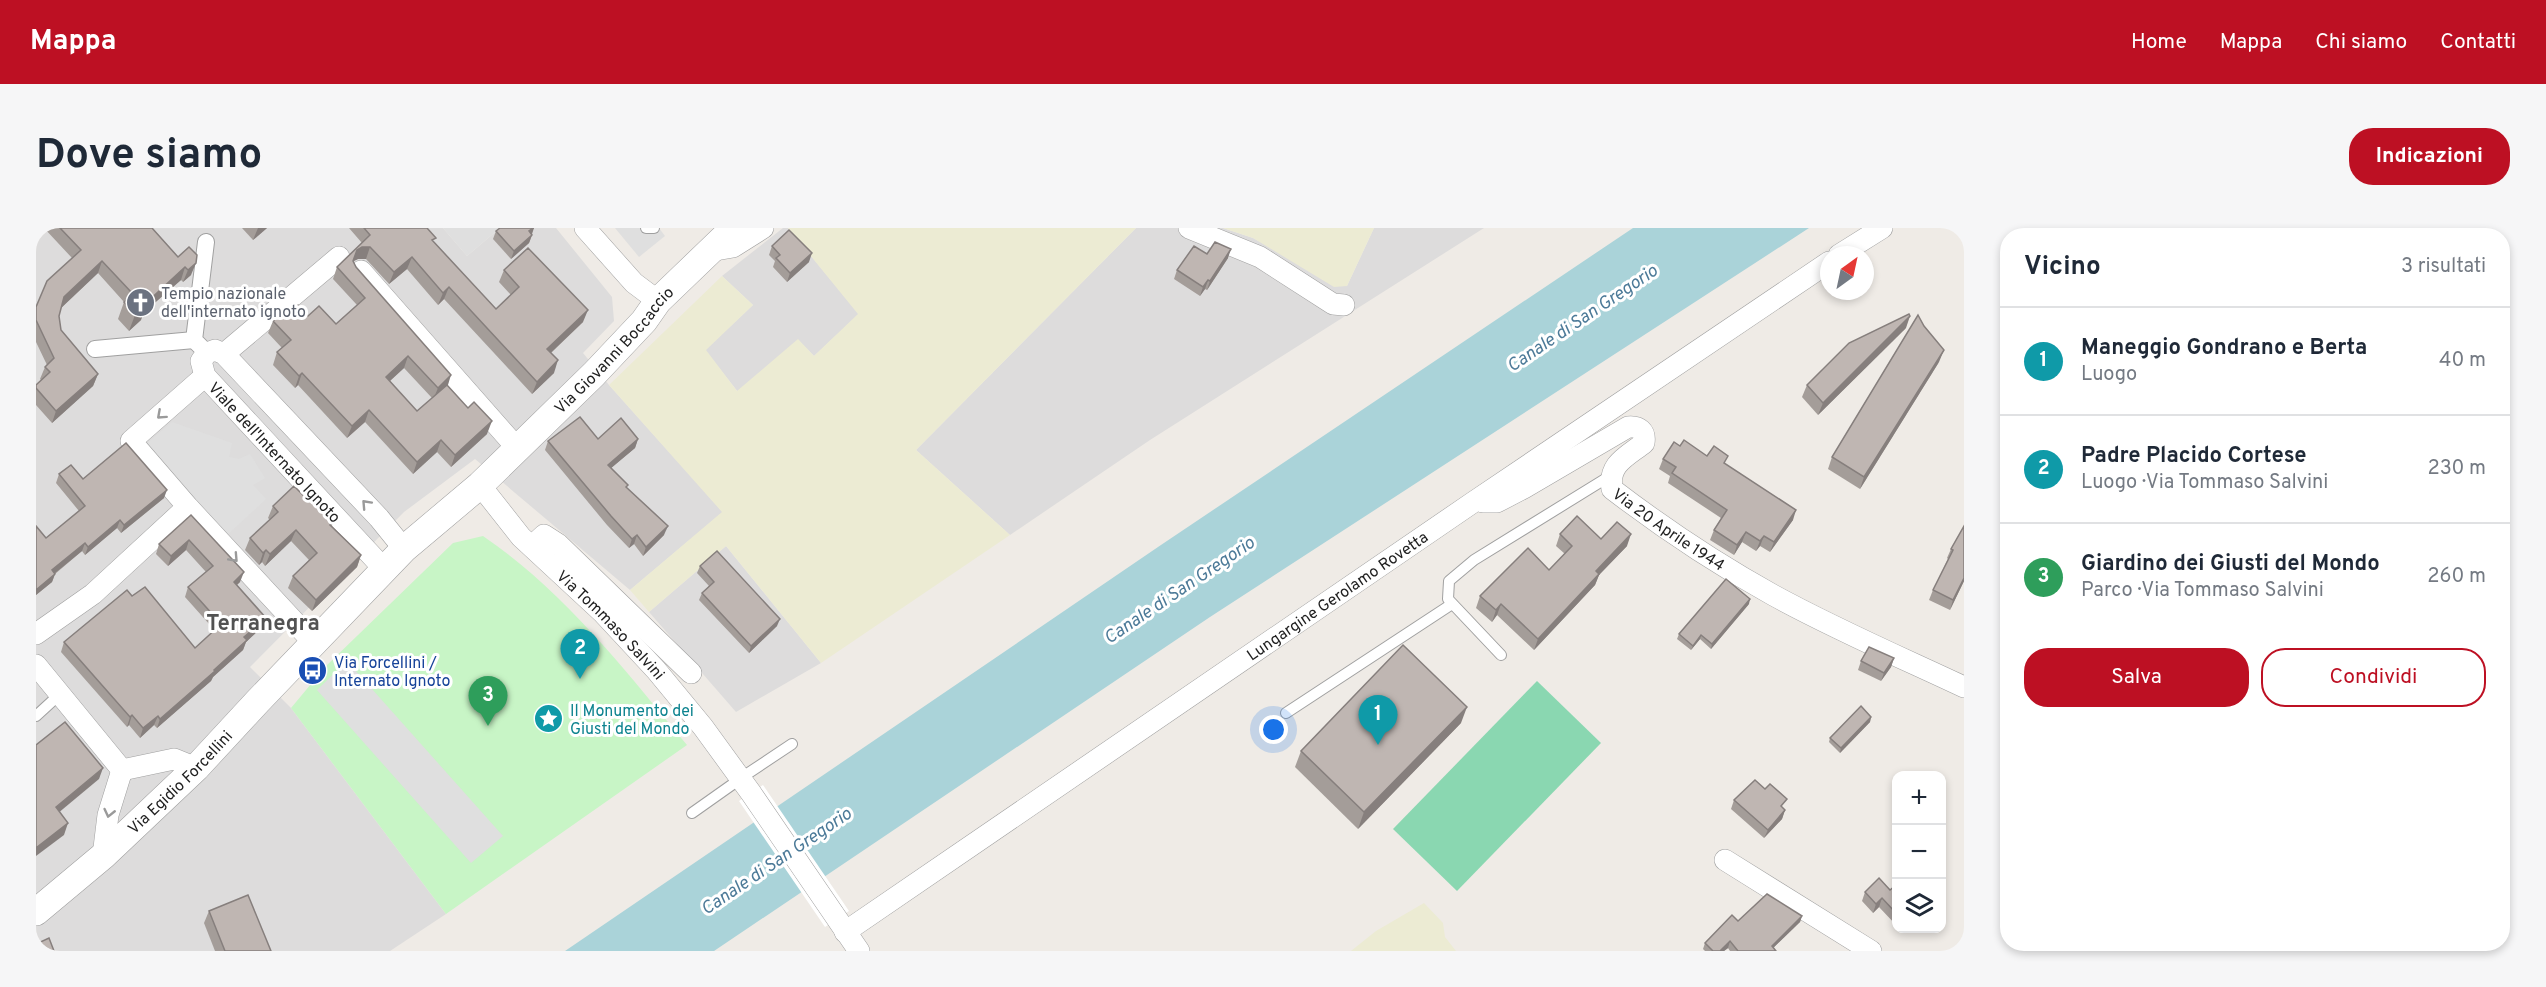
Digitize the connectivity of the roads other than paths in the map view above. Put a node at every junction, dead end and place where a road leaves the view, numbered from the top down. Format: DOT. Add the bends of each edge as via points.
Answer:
graph roads {
  1 [pos="585,228"];
  2 [pos="646,228"];
  3 [pos="654,228"];
  4 [pos="734,228"];
  5 [pos="763,228"];
  6 [pos="1189,228"];
  7 [pos="1881,228"];
  8 [pos="206,242"];
  9 [pos="1853,246"];
  10 [pos="710,251"];
  11 [pos="339,257"];
  12 [pos="1820,268"];
  13 [pos="361,271"];
  14 [pos="658,301"];
  15 [pos="1344,305"];
  16 [pos="95,349"];
  17 [pos="208,349"];
  18 [pos="205,376"];
  19 [pos="517,448"];
  20 [pos="1610,476"];
  21 [pos="480,485"];
  22 [pos="1472,503"];
  23 [pos="185,509"];
  24 [pos="532,546"];
  25 [pos="404,549"];
  26 [pos="385,570"];
  27 [pos="1452,604"];
  28 [pos="36,634"];
  29 [pos="313,642"];
  30 [pos="1501,655"];
  31 [pos="36,665"];
  32 [pos="691,673"];
  33 [pos="1964,687"];
  34 [pos="60,694"];
  35 [pos="1286,713"];
  36 [pos="36,716"];
  37 [pos="792,744"];
  38 [pos="196,768"];
  39 [pos="122,770"];
  40 [pos="744,784"];
  41 [pos="692,813"];
  42 [pos="103,856"];
  43 [pos="1725,860"];
  44 [pos="36,912"];
  45 [pos="841,926"];
  46 [pos="859,951"];
  47 [pos="1871,951"];
  1 -- 14 [label="street" via="634,283"];
  2 -- 3 [label="lane"];
  4 -- 10 [label="street, Via Giovanni Boccaccio"];
  5 -- 10 [label="street, Via Giovanni Boccaccio" via="733,247"];
  6 -- 15 [label="street" via="1260,257 1333,304"];
  7 -- 9 [label="street"];
  8 -- 17 [label="street"];
  10 -- 14 [label="street, Via Giovanni Boccaccio"];
  11 -- 17 [label="street"];
  12 -- 22 [label="street, Lungargine Gerolamo Rovetta"];
  13 -- 19 [label="street"];
  14 -- 19 [label="street, Via Giovanni Boccaccio" via="623,345"];
  16 -- 17 [label="street"];
  17 -- 18 [label="street, Viale dell'Internato Ignoto" via="201,361"];
  25 -- 17 [label="street, Viale dell'Internato Ignoto, one-way" via="380,518"];
  18 -- 23 [label="street, one-way" via="131,441"];
  18 -- 26 [label="street, Viale dell'Internato Ignoto"];
  19 -- 21 [label="street, Via Giovanni Boccaccio"];
  20 -- 22 [label="street, Via 20 Aprile 1944" via="1617,464 1644,443 1642,430 1628,427 1497,502"];
  20 -- 27 [label="lane" via="1474,560 1449,581 1448,599"];
  20 -- 33 [label="street, Via 20 Aprile 1944" via="1612,489 1706,555 1852,635"];
  21 -- 24 [label="street, Via Tommaso Salvini"];
  21 -- 25 [label="street, Via Egidio Forcellini"];
  22 -- 45 [label="street, Lungargine Gerolamo Rovetta"];
  23 -- 28 [label="street" via="93,594"];
  23 -- 29 [label="street, one-way"];
  24 -- 32 [label="street, Via Tommaso Salvini" via="544,535 558,544"];
  24 -- 40 [label="street, Via Tommaso Salvini" via="656,670"];
  25 -- 26 [label="street, Via Egidio Forcellini"];
  26 -- 29 [label="street, Via Egidio Forcellini"];
  27 -- 30 [label="lane"];
  27 -- 35 [label="lane"];
  29 -- 38 [label="street, Via Egidio Forcellini"];
  31 -- 34 [label="street"];
  34 -- 36 [label="lane"];
  34 -- 39 [label="street"];
  37 -- 40 [label="lane"];
  38 -- 39 [label="street" via="174,759"];
  38 -- 42 [label="street, Via Egidio Forcellini"];
  39 -- 42 [label="street, one-way" via="108,815"];
  40 -- 41 [label="lane"];
  40 -- 45 [label="street, Via Tommaso Salvini"];
  42 -- 44 [label="street, Via Egidio Forcellini"];
  43 -- 47 [label="street"];
  45 -- 46 [label="street"];
}
